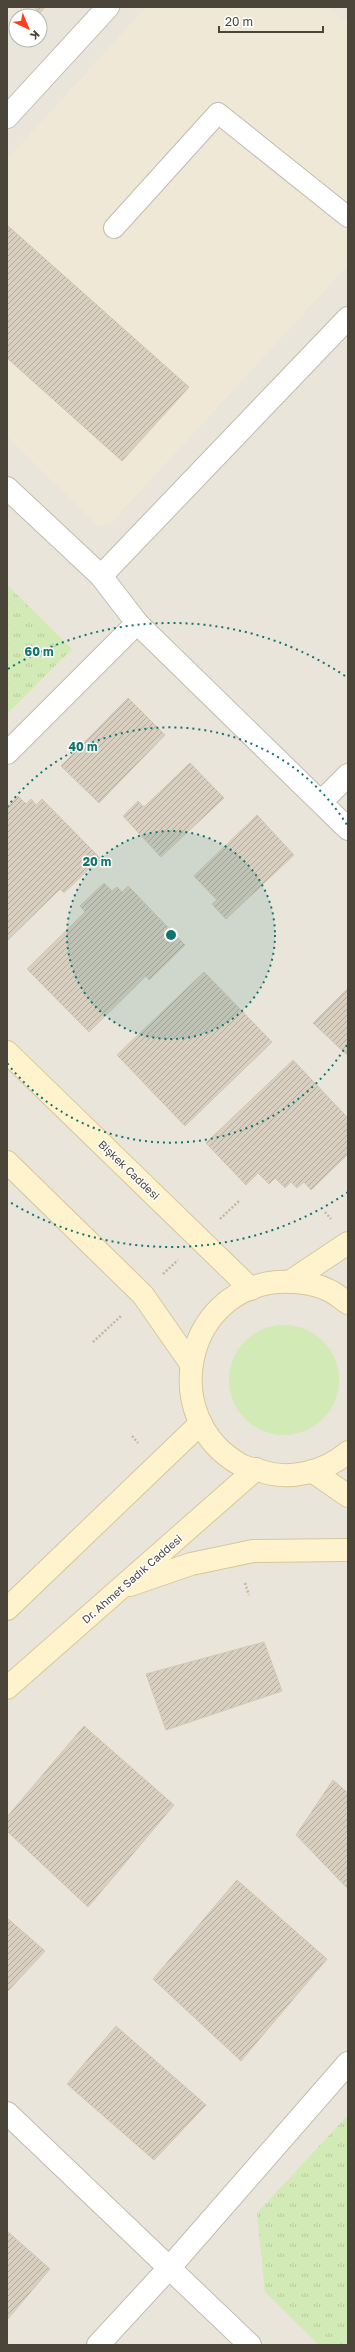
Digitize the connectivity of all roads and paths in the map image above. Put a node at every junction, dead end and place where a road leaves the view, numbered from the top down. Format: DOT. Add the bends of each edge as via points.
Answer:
graph roads {
  1 [pos="108,7"];
  2 [pos="7,117"];
  3 [pos="348,217"];
  4 [pos="114,228"];
  5 [pos="348,318"];
  6 [pos="7,488"];
  7 [pos="101,576"];
  8 [pos="137,623"];
  9 [pos="7,753"];
  10 [pos="348,775"];
  11 [pos="322,801"];
  12 [pos="348,829"];
  13 [pos="7,1052"];
  14 [pos="7,1162"];
  15 [pos="239,1201"];
  16 [pos="199,1239"];
  17 [pos="348,1243"];
  18 [pos="291,1281"];
  19 [pos="251,1289"];
  20 [pos="142,1294"];
  21 [pos="348,1303"];
  22 [pos="93,1342"];
  23 [pos="191,1364"];
  24 [pos="201,1423"];
  25 [pos="348,1452"];
  26 [pos="256,1469"];
  27 [pos="312,1472"];
  28 [pos="348,1496"];
  29 [pos="348,1550"];
  30 [pos="120,1589"];
  31 [pos="7,1609"];
  32 [pos="7,1688"];
  33 [pos="348,2063"];
  34 [pos="7,2113"];
  35 [pos="170,2267"];
  36 [pos="98,2345"];
  37 [pos="250,2345"];
  1 -- 2 [label="street"];
  3 -- 4 [label="lane" via="218,113"];
  5 -- 7 [label="street"];
  6 -- 7 [label="street"];
  7 -- 8 [label="street"];
  8 -- 9 [label="street"];
  8 -- 11 [label="street"];
  10 -- 11 [label="street"];
  11 -- 12 [label="street"];
  13 -- 16 [label="street, Bişkek Caddesi"];
  14 -- 20 [label="street"];
  15 -- 16 [label="path"];
  16 -- 19 [label="street, Bişkek Caddesi"];
  16 -- 20 [label="path"];
  17 -- 18 [label="street"];
  18 -- 19 [label="street" via="262,1284"];
  18 -- 21 [label="street" via="328,1290"];
  19 -- 23 [label="street" via="232,1297 208,1320 193,1351"];
  20 -- 22 [label="path"];
  20 -- 23 [label="street"];
  23 -- 24 [label="street" via="189,1384"];
  24 -- 26 [label="street" via="214,1444 241,1465"];
  24 -- 31 [label="street"];
  25 -- 27 [label="street" via="337,1462"];
  26 -- 27 [label="street" via="273,1475"];
  26 -- 30 [label="street, Dr. Ahmet Sadık Caddesi"];
  27 -- 28 [label="street"];
  29 -- 30 [label="street" via="254,1551 191,1564"];
  30 -- 32 [label="street, Dr. Ahmet Sadık Caddesi"];
  33 -- 35 [label="street"];
  34 -- 35 [label="street"];
  35 -- 36 [label="street"];
  35 -- 37 [label="street"];
}
